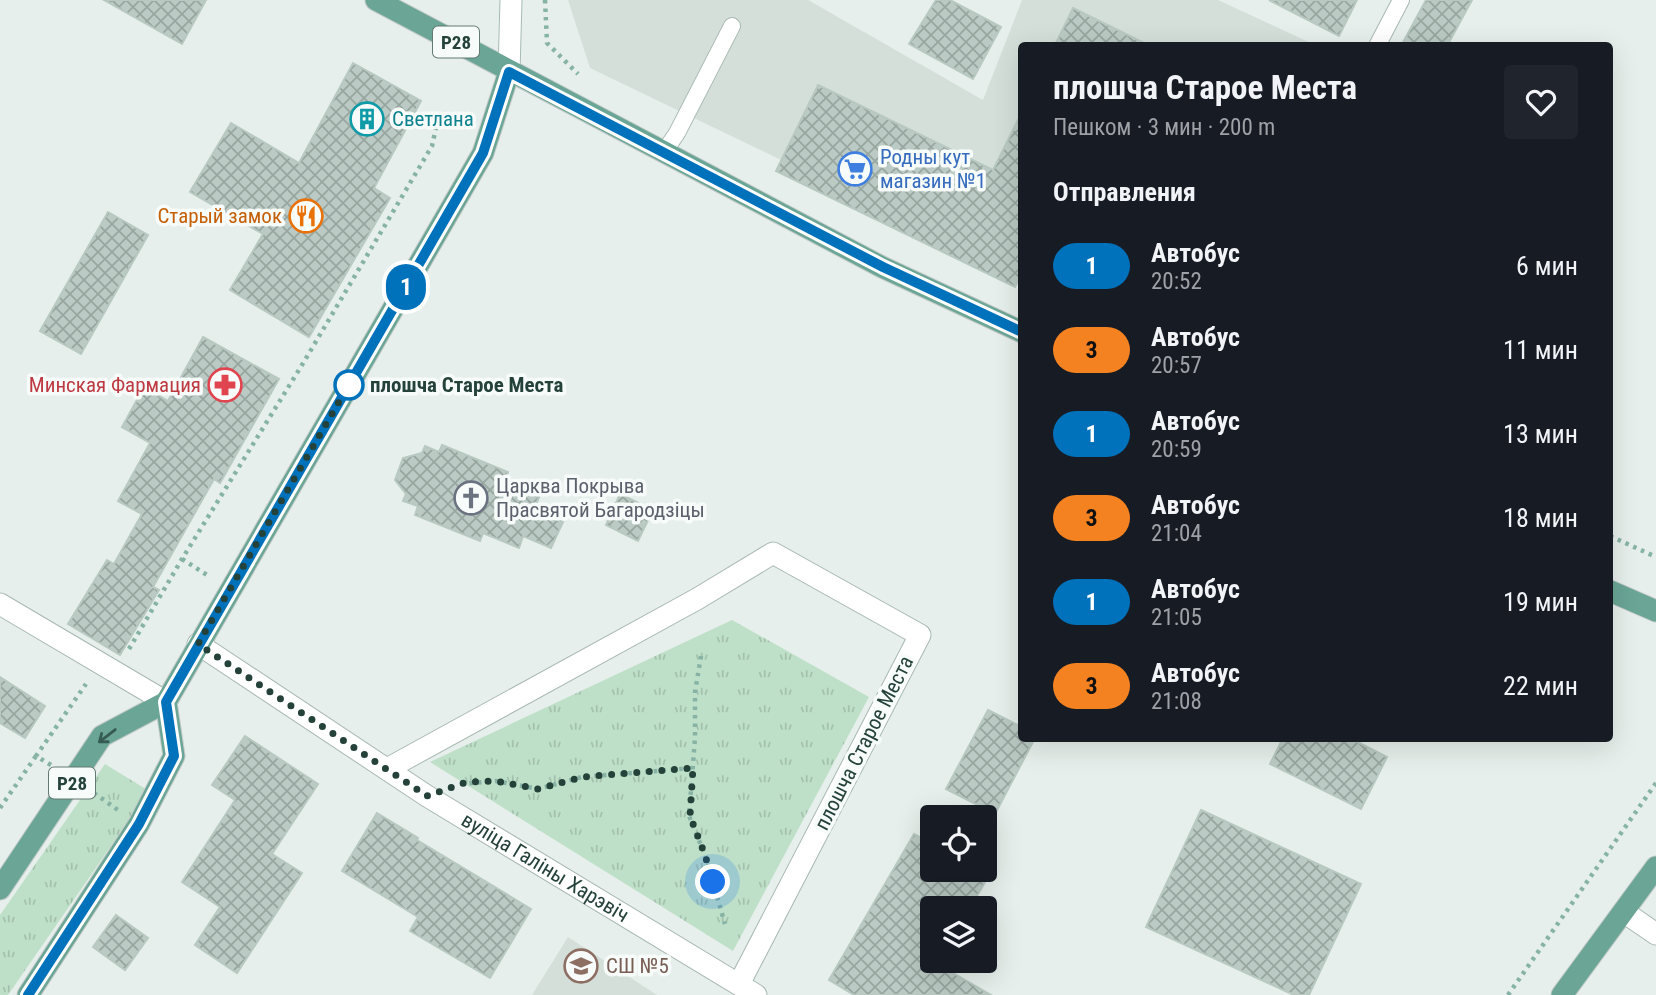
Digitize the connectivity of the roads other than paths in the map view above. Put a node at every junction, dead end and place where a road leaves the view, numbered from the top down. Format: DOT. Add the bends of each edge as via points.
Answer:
graph roads {
  1 [pos="376,0"];
  2 [pos="511,0"];
  3 [pos="1401,0"];
  4 [pos="732,26"];
  5 [pos="1379,42"];
  6 [pos="509,72"];
  7 [pos="664,152"];
  8 [pos="1018,330"];
  9 [pos="1613,592"];
  10 [pos="0,604"];
  11 [pos="1656,611"];
  12 [pos="198,644"];
  13 [pos="166,702"];
  14 [pos="387,769"];
  15 [pos="1656,867"];
  16 [pos="0,889"];
  17 [pos="1624,912"];
  18 [pos="1656,934"];
  19 [pos="747,990"];
  20 [pos="28,995"];
  21 [pos="1562,995"];
  1 -- 6 [label="main road, Р28"];
  2 -- 6 [label="street"];
  3 -- 5 [label="lane"];
  4 -- 7 [label="lane"];
  6 -- 7 [label="main road"];
  6 -- 12 [label="main road" via="483,153"];
  7 -- 8 [label="main road" via="883,267"];
  9 -- 11 [label="main road"];
  10 -- 13 [label="street"];
  12 -- 13 [label="main road"];
  12 -- 14 [label="street, вуліца Галіны Харэвіч"];
  13 -- 16 [label="main road, Р28, one-way" via="102,736"];
  13 -- 20 [label="main road" via="174,756 139,824"];
  14 -- 19 [label="street, вуліца Галіны Харэвіч"];
  14 -- 19 [label="street, плошча Старое Места" via="773,553 920,635"];
  15 -- 17 [label="main road"];
  17 -- 18 [label="street"];
  17 -- 21 [label="main road"];
}
